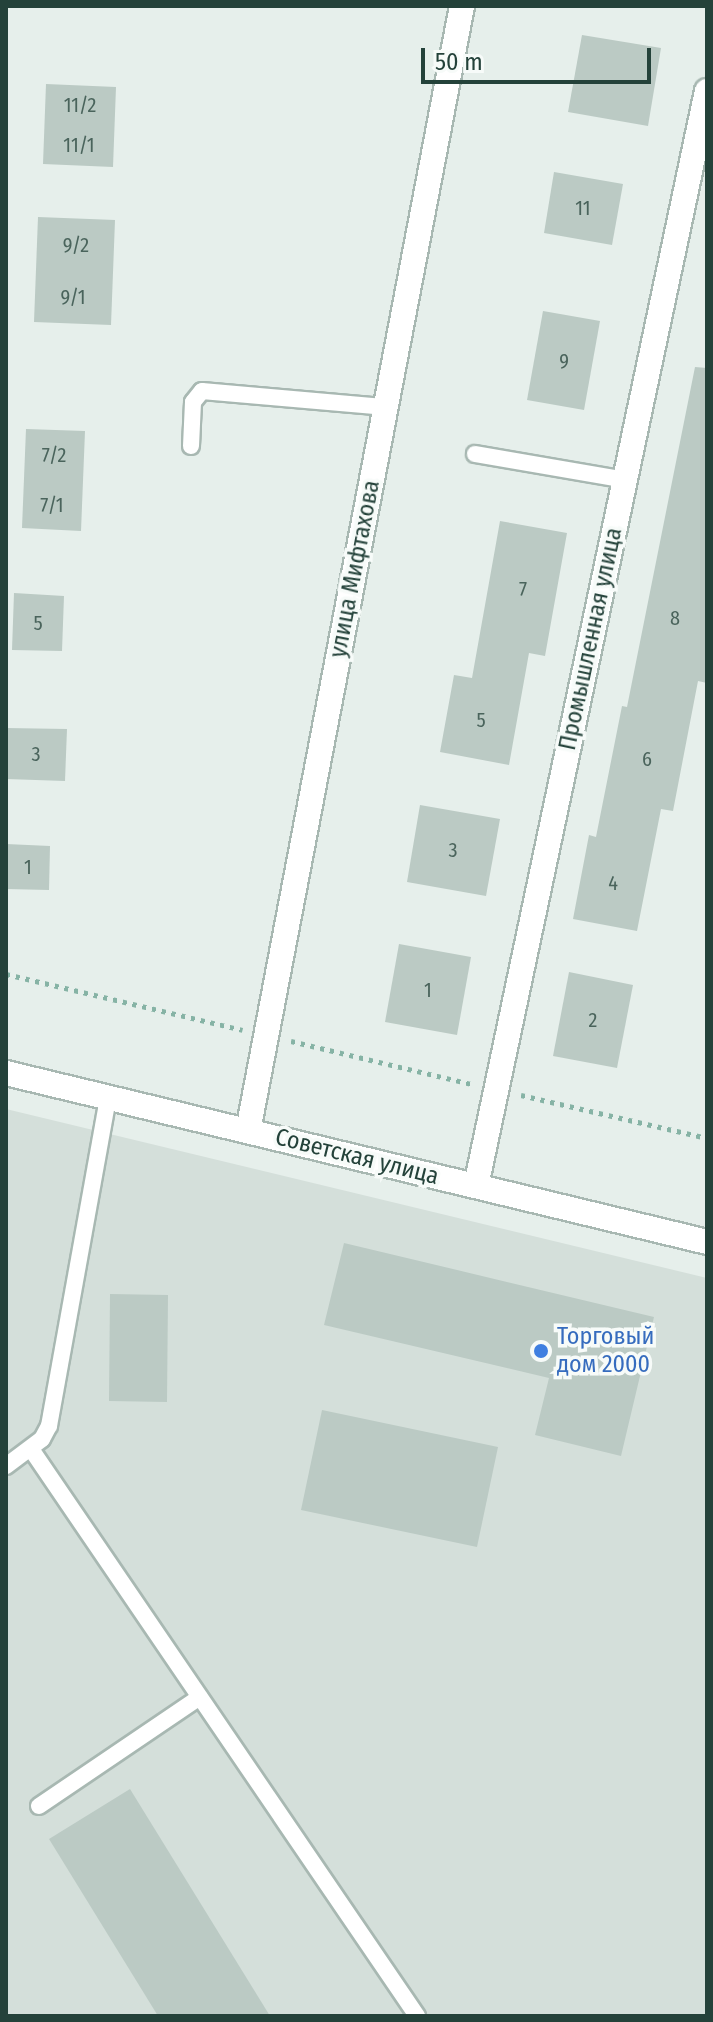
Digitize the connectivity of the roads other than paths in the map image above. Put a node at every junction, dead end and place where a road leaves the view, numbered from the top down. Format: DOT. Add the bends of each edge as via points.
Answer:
graph roads {
  1 [pos="462,6"];
  2 [pos="707,91"];
  3 [pos="386,407"];
  4 [pos="191,446"];
  5 [pos="475,454"];
  6 [pos="625,480"];
  7 [pos="6,1073"];
  8 [pos="108,1098"];
  9 [pos="248,1131"];
  10 [pos="476,1186"];
  11 [pos="707,1242"];
  12 [pos="31,1449"];
  13 [pos="6,1466"];
  14 [pos="200,1697"];
  15 [pos="39,1806"];
  16 [pos="417,2016"];
  1 -- 3 [label="street, улица Мифтахова"];
  2 -- 6 [label="street, Промышленная улица"];
  3 -- 4 [label="lane" via="202,391 193,402"];
  3 -- 9 [label="street, улица Мифтахова"];
  5 -- 6 [label="lane"];
  6 -- 10 [label="street, Промышленная улица"];
  7 -- 8 [label="street, Советская улица"];
  8 -- 9 [label="street, Советская улица"];
  8 -- 12 [label="lane" via="53,1410 42,1439"];
  9 -- 10 [label="street, Советская улица"];
  10 -- 11 [label="street, Советская улица"];
  12 -- 13 [label="lane"];
  12 -- 14 [label="lane"];
  14 -- 15 [label="lane"];
  14 -- 16 [label="lane"];
}
